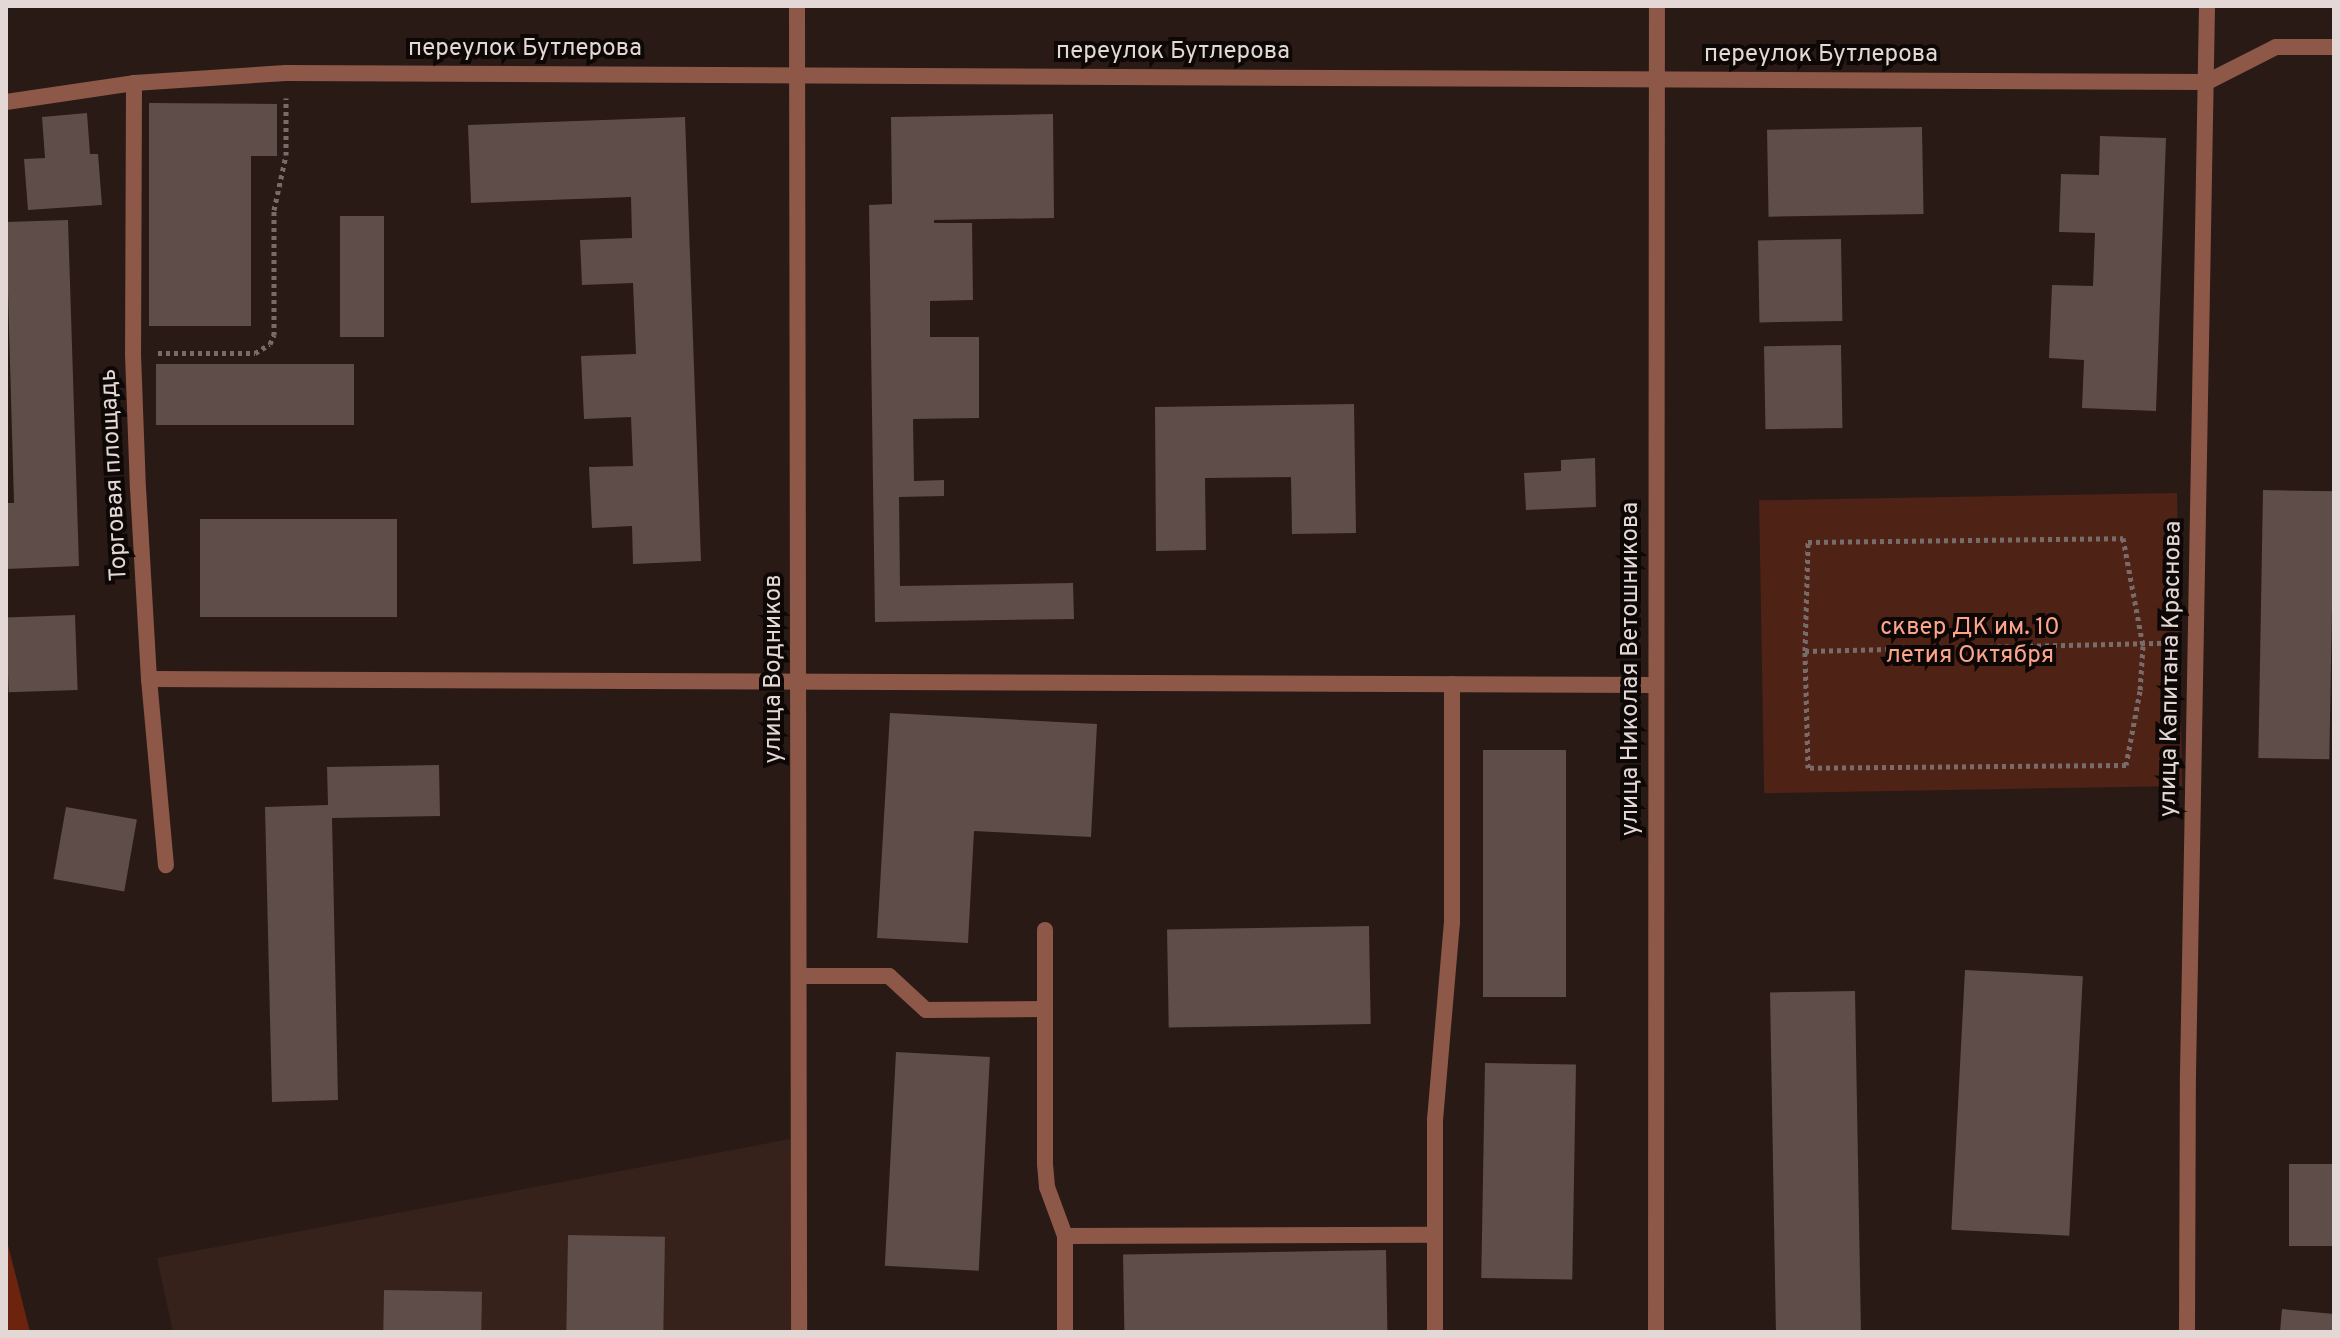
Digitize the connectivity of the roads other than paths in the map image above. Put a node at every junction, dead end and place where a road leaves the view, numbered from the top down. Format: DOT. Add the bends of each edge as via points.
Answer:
graph roads {
  1 [pos="797,6"];
  2 [pos="1657,6"];
  3 [pos="2207,6"];
  4 [pos="2334,47"];
  5 [pos="799,76"];
  6 [pos="1656,79"];
  7 [pos="2207,82"];
  8 [pos="134,83"];
  9 [pos="6,102"];
  10 [pos="149,679"];
  11 [pos="799,681"];
  12 [pos="1452,684"];
  13 [pos="1656,685"];
  14 [pos="166,865"];
  15 [pos="1045,930"];
  16 [pos="799,976"];
  17 [pos="1045,1009"];
  18 [pos="1435,1235"];
  19 [pos="1065,1236"];
  20 [pos="799,1332"];
  21 [pos="1065,1332"];
  22 [pos="1435,1332"];
  23 [pos="1656,1332"];
  24 [pos="2187,1332"];
  1 -- 5 [label="street, улица Водников"];
  2 -- 6 [label="street, улица Николая Ветошникова"];
  3 -- 7 [label="street, улица Капитана Краснова"];
  4 -- 7 [label="street, переулок Бутлерова" via="2276,47"];
  5 -- 6 [label="street, переулок Бутлерова"];
  5 -- 8 [label="street, переулок Бутлерова" via="286,73"];
  5 -- 11 [label="street, улица Водников"];
  6 -- 7 [label="street, переулок Бутлерова"];
  6 -- 13 [label="street, улица Николая Ветошникова"];
  7 -- 24 [label="street, улица Капитана Краснова"];
  8 -- 9 [label="street, переулок Бутлерова"];
  8 -- 10 [label="street, Торговая площадь" via="133,354"];
  10 -- 11 [label="street"];
  10 -- 14 [label="street, Торговая площадь"];
  11 -- 12 [label="street"];
  11 -- 16 [label="street, улица Водников"];
  12 -- 13 [label="street"];
  12 -- 18 [label="street" via="1452,923 1435,1120"];
  13 -- 23 [label="street, улица Николая Ветошникова"];
  15 -- 17 [label="street"];
  16 -- 17 [label="street" via="889,976 926,1010"];
  16 -- 20 [label="street, улица Водников"];
  17 -- 19 [label="street" via="1046,1176"];
  18 -- 19 [label="street"];
  18 -- 22 [label="street"];
  19 -- 21 [label="street"];
}
